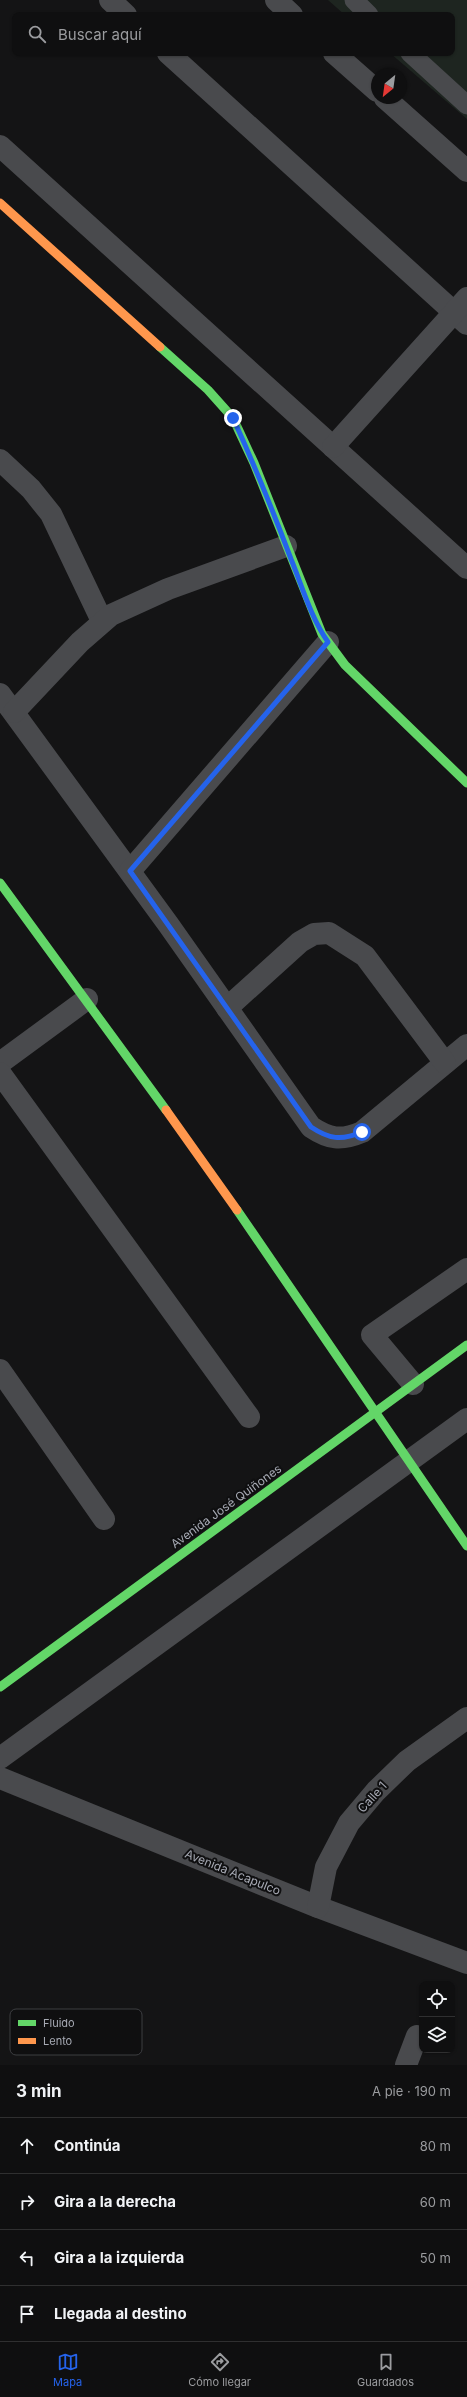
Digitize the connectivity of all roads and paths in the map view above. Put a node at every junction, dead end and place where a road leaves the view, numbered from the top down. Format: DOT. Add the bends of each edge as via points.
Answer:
graph roads {
  1 [pos="110,0"];
  2 [pos="276,0"];
  3 [pos="123,12"];
  4 [pos="289,12"];
  5 [pos="171,56"];
  6 [pos="337,56"];
  7 [pos="413,56"];
  8 [pos="371,86"];
  9 [pos="392,104"];
  10 [pos="467,105"];
  11 [pos="0,146"];
  12 [pos="467,172"];
  13 [pos="0,203"];
  14 [pos="463,312"];
  15 [pos="333,447"];
  16 [pos="0,460"];
  17 [pos="286,546"];
  18 [pos="467,568"];
  19 [pos="102,622"];
  20 [pos="328,642"];
  21 [pos="0,694"];
  22 [pos="14,712"];
  23 [pos="467,783"];
  24 [pos="130,871"];
  25 [pos="0,883"];
  26 [pos="87,999"];
  27 [pos="227,1008"];
  28 [pos="467,1045"];
  29 [pos="0,1063"];
  30 [pos="445,1063"];
  31 [pos="0,1073"];
  32 [pos="467,1269"];
  33 [pos="467,1345"];
  34 [pos="0,1370"];
  35 [pos="412,1384"];
  36 [pos="377,1410"];
  37 [pos="249,1417"];
  38 [pos="467,1419"];
  39 [pos="410,1461"];
  40 [pos="104,1520"];
  41 [pos="467,1546"];
  42 [pos="0,1687"];
  43 [pos="467,1718"];
  44 [pos="0,1758"];
  45 [pos="0,1778"];
  46 [pos="318,1907"];
  47 [pos="467,1964"];
  48 [pos="417,2036"];
  49 [pos="406,2065"];
  1 -- 3 [label="street"];
  2 -- 4 [label="street"];
  5 -- 14 [label="street"];
  6 -- 8 [label="street"];
  7 -- 10 [label="lane"];
  9 -- 12 [label="street"];
  11 -- 15 [label="street"];
  13 -- 17 [label="street" via="208,390 233,418 254,463"];
  14 -- 15 [label="street"];
  15 -- 18 [label="street"];
  16 -- 19 [label="street" via="31,489 51,514"];
  17 -- 19 [label="street" via="168,589 111,615"];
  17 -- 20 [label="street" via="322,634"];
  19 -- 22 [label="street"];
  20 -- 23 [label="street" via="345,665"];
  20 -- 24 [label="street"];
  21 -- 22 [label="street"];
  22 -- 24 [label="street"];
  24 -- 27 [label="street"];
  25 -- 26 [label="street"];
  26 -- 29 [label="street"];
  26 -- 36 [label="street"];
  27 -- 30 [label="street" via="300,942 314,934 329,933 365,956"];
  27 -- 30 [label="street" via="311,1127 323,1135 347,1138 362,1132"];
  28 -- 30 [label="street"];
  31 -- 37 [label="street"];
  32 -- 35 [label="street" via="372,1335"];
  33 -- 35 [label="street, Avenida José Quiñones"];
  34 -- 40 [label="street"];
  35 -- 36 [label="street, Avenida José Quiñones"];
  36 -- 39 [label="street"];
  36 -- 42 [label="street, Avenida José Quiñones"];
  38 -- 39 [label="street"];
  39 -- 41 [label="street"];
  39 -- 44 [label="street"];
  43 -- 46 [label="street, Calle 1" via="407,1761 376,1791 349,1823 326,1867"];
  45 -- 46 [label="street, Avenida Acapulco"];
  46 -- 47 [label="street, Avenida Acapulco"];
  48 -- 49 [label="street"];
}
